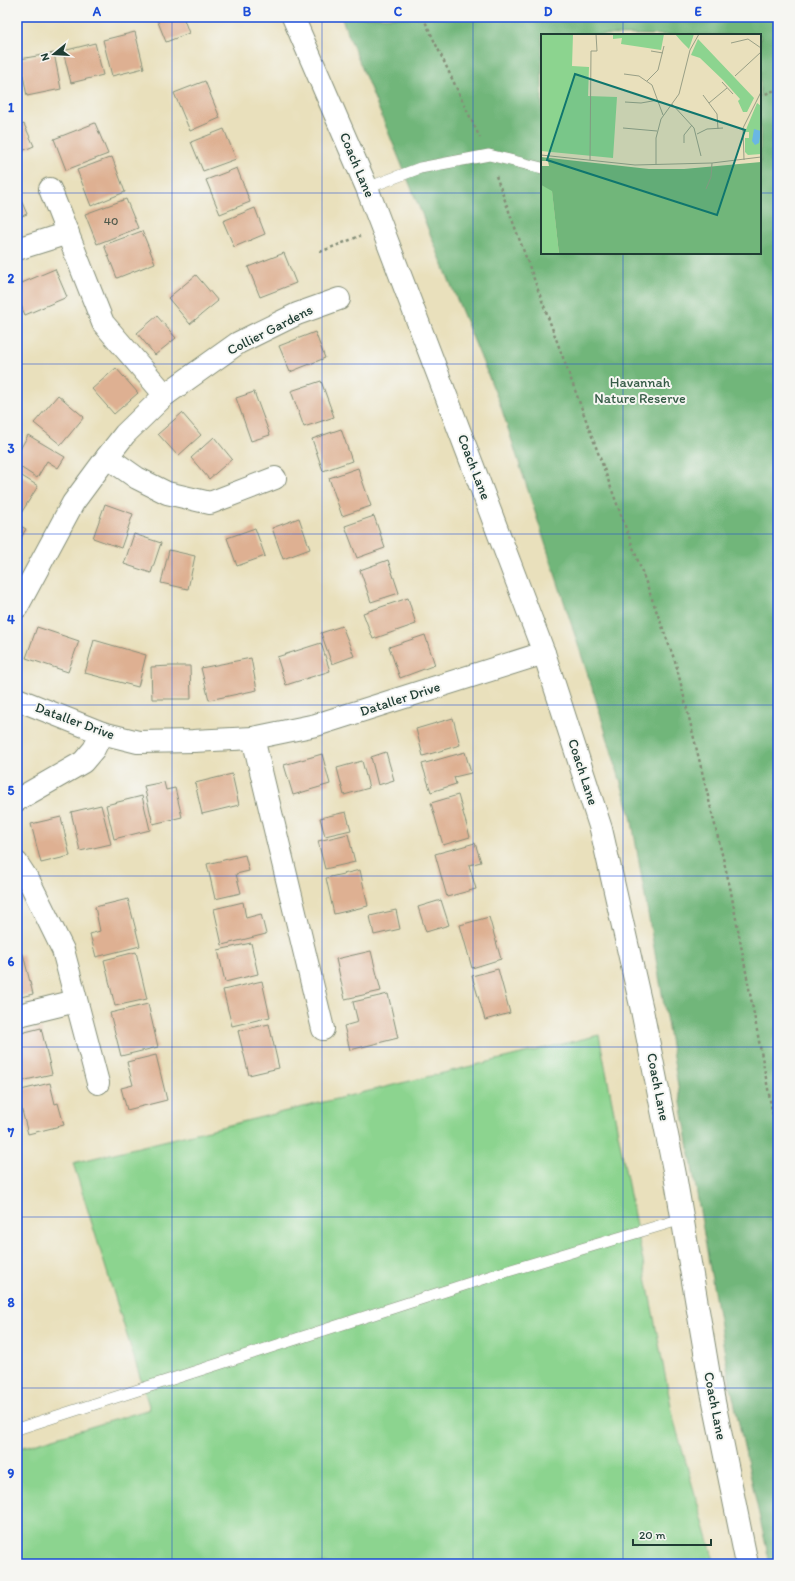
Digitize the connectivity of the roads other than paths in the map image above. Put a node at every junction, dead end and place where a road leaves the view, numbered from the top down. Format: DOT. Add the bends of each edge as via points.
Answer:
graph roads {
  1 [pos="293,17"];
  2 [pos="541,168"];
  3 [pos="367,188"];
  4 [pos="50,189"];
  5 [pos="68,233"];
  6 [pos="17,249"];
  7 [pos="339,298"];
  8 [pos="165,395"];
  9 [pos="106,457"];
  10 [pos="275,478"];
  11 [pos="17,607"];
  12 [pos="544,653"];
  13 [pos="17,699"];
  14 [pos="102,733"];
  15 [pos="253,738"];
  16 [pos="17,800"];
  17 [pos="17,863"];
  18 [pos="76,1001"];
  19 [pos="19,1015"];
  20 [pos="323,1029"];
  21 [pos="98,1083"];
  22 [pos="682,1219"];
  23 [pos="17,1429"];
  24 [pos="747,1564"];
  1 -- 3 [label="street, Coach Lane"];
  2 -- 3 [label="lane" via="489,155 420,168"];
  3 -- 12 [label="street, Coach Lane"];
  4 -- 5 [label="street"];
  5 -- 6 [label="street"];
  5 -- 8 [label="street" via="103,323"];
  7 -- 8 [label="street, Collier Gardens" via="297,314 238,343"];
  8 -- 9 [label="street, Collier Gardens" via="125,434"];
  9 -- 10 [label="street" via="137,478 167,493 210,503"];
  9 -- 11 [label="street, Collier Gardens" via="73,504"];
  12 -- 15 [label="street, Dataller Drive" via="316,725"];
  12 -- 22 [label="street, Coach Lane" via="601,829 642,1010"];
  13 -- 14 [label="street, Dataller Drive"];
  14 -- 15 [label="street, Dataller Drive" via="138,742"];
  14 -- 16 [label="street" via="94,749 83,762"];
  15 -- 20 [label="street"];
  17 -- 18 [label="street" via="30,883 63,950"];
  18 -- 19 [label="street"];
  18 -- 21 [label="street"];
  22 -- 23 [label="lane" via="491,1277"];
  22 -- 24 [label="street, Coach Lane" via="711,1387"];
}
